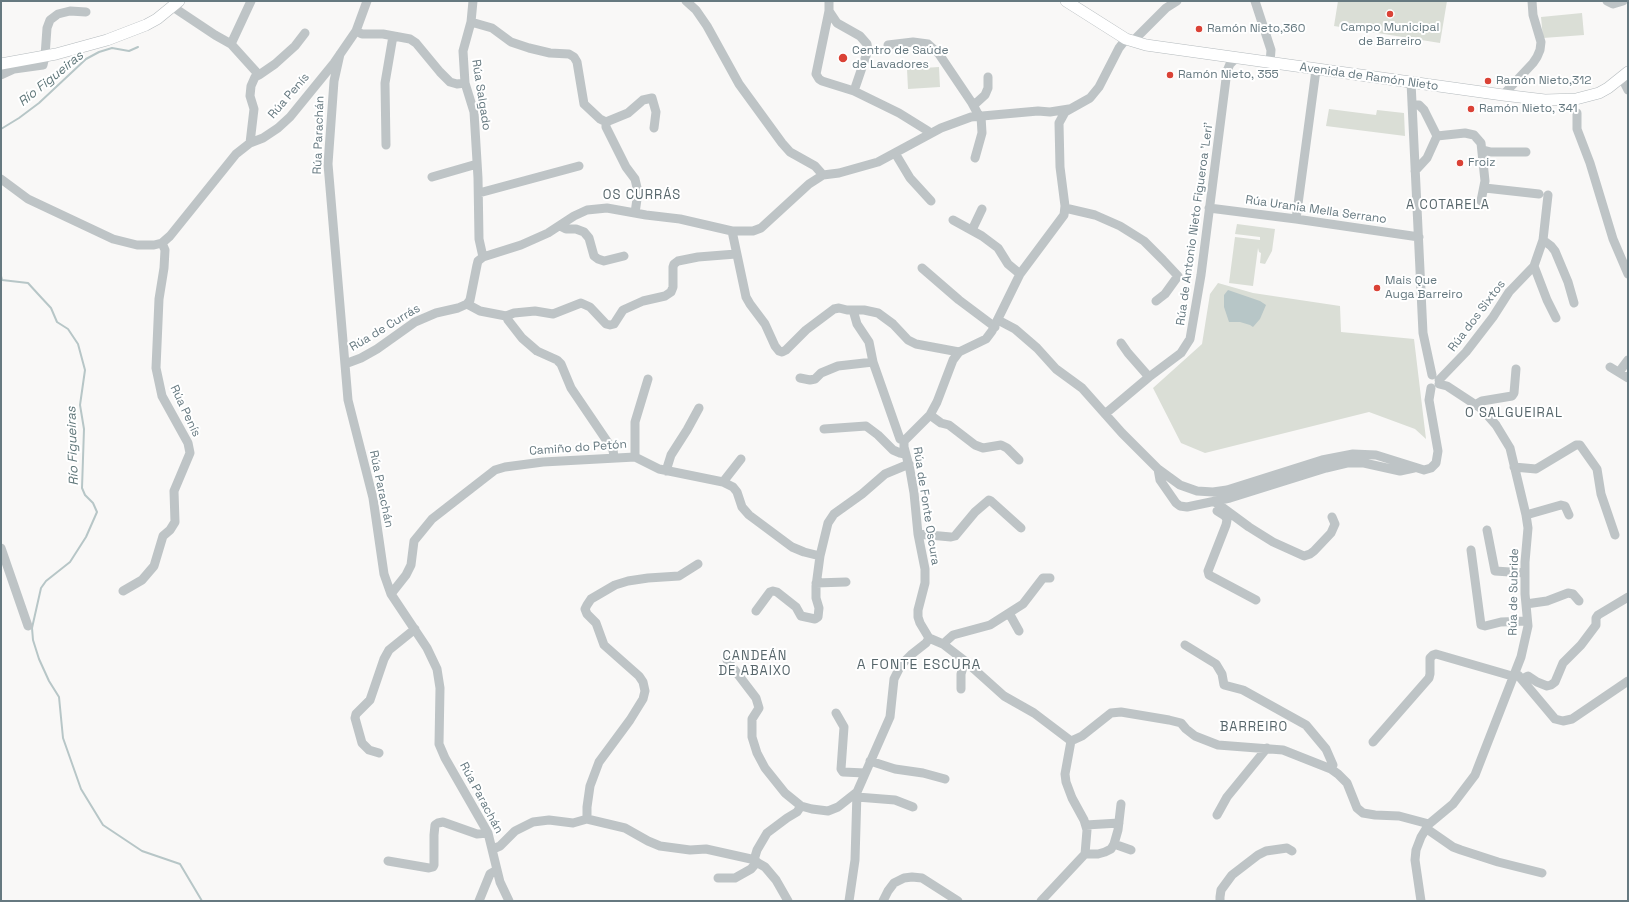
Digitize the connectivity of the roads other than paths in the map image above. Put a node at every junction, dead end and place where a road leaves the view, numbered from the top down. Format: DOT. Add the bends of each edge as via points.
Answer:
graph roads {
  1 [pos="251,1"];
  2 [pos="366,1"];
  3 [pos="474,1"];
  4 [pos="686,1"];
  5 [pos="829,1"];
  6 [pos="1066,1"];
  7 [pos="1177,1"];
  8 [pos="1255,1"];
  9 [pos="1532,1"];
  10 [pos="1607,1"];
  11 [pos="1623,1"];
  12 [pos="176,4"];
  13 [pos="1165,4"];
  14 [pos="829,11"];
  15 [pos="86,12"];
  16 [pos="471,22"];
  17 [pos="840,26"];
  18 [pos="356,31"];
  19 [pos="825,32"];
  20 [pos="305,33"];
  21 [pos="393,36"];
  22 [pos="1130,40"];
  23 [pos="231,44"];
  24 [pos="888,45"];
  25 [pos="340,54"];
  26 [pos="45,56"];
  27 [pos="1236,58"];
  28 [pos="1270,63"];
  29 [pos="1,64"];
  30 [pos="1316,70"];
  31 [pos="1,75"];
  32 [pos="258,75"];
  33 [pos="988,77"];
  34 [pos="1625,81"];
  35 [pos="1411,82"];
  36 [pos="464,83"];
  37 [pos="854,91"];
  38 [pos="1503,94"];
  39 [pos="1412,104"];
  40 [pos="974,105"];
  41 [pos="1069,109"];
  42 [pos="1050,112"];
  43 [pos="1576,113"];
  44 [pos="980,116"];
  45 [pos="606,122"];
  46 [pos="1059,123"];
  47 [pos="654,128"];
  48 [pos="929,134"];
  49 [pos="1437,136"];
  50 [pos="250,143"];
  51 [pos="386,146"];
  52 [pos="1483,150"];
  53 [pos="1526,152"];
  54 [pos="895,153"];
  55 [pos="975,158"];
  56 [pos="477,164"];
  57 [pos="579,166"];
  58 [pos="1415,171"];
  59 [pos="823,175"];
  60 [pos="432,177"];
  61 [pos="1,179"];
  62 [pos="1485,188"];
  63 [pos="479,193"];
  64 [pos="1481,201"];
  65 [pos="931,202"];
  66 [pos="1065,208"];
  67 [pos="1209,208"];
  68 [pos="982,209"];
  69 [pos="635,213"];
  70 [pos="1296,219"];
  71 [pos="953,220"];
  72 [pos="560,226"];
  73 [pos="972,230"];
  74 [pos="732,231"];
  75 [pos="1418,237"];
  76 [pos="1543,240"];
  77 [pos="162,242"];
  78 [pos="736,254"];
  79 [pos="624,256"];
  80 [pos="482,257"];
  81 [pos="1534,266"];
  82 [pos="922,268"];
  83 [pos="1020,274"];
  84 [pos="1628,274"];
  85 [pos="1156,301"];
  86 [pos="1574,303"];
  87 [pos="467,304"];
  88 [pos="853,310"];
  89 [pos="506,316"];
  90 [pos="1556,318"];
  91 [pos="996,323"];
  92 [pos="1121,342"];
  93 [pos="959,352"];
  94 [pos="1628,360"];
  95 [pos="874,362"];
  96 [pos="344,364"];
  97 [pos="1610,367"];
  98 [pos="1516,369"];
  99 [pos="1619,372"];
  100 [pos="1149,376"];
  101 [pos="648,378"];
  102 [pos="800,378"];
  103 [pos="1628,378"];
  104 [pos="1435,382"];
  105 [pos="1475,405"];
  106 [pos="698,408"];
  107 [pos="1105,414"];
  108 [pos="930,415"];
  109 [pos="824,429"];
  110 [pos="904,441"];
  111 [pos="906,454"];
  112 [pos="614,457"];
  113 [pos="635,457"];
  114 [pos="742,459"];
  115 [pos="1019,460"];
  116 [pos="909,464"];
  117 [pos="1514,467"];
  118 [pos="1414,468"];
  119 [pos="1158,469"];
  120 [pos="666,471"];
  121 [pos="723,482"];
  122 [pos="1212,503"];
  123 [pos="1526,515"];
  124 [pos="1569,515"];
  125 [pos="1332,517"];
  126 [pos="1021,528"];
  127 [pos="1487,530"];
  128 [pos="918,534"];
  129 [pos="1615,535"];
  130 [pos="1,548"];
  131 [pos="1471,550"];
  132 [pos="820,556"];
  133 [pos="698,564"];
  134 [pos="1525,573"];
  135 [pos="1050,578"];
  136 [pos="846,582"];
  137 [pos="816,583"];
  138 [pos="123,591"];
  139 [pos="391,594"];
  140 [pos="1628,596"];
  141 [pos="1256,600"];
  142 [pos="1578,601"];
  143 [pos="1526,604"];
  144 [pos="756,611"];
  145 [pos="1009,613"];
  146 [pos="1527,621"];
  147 [pos="28,626"];
  148 [pos="415,629"];
  149 [pos="1019,631"];
  150 [pos="930,638"];
  151 [pos="943,644"];
  152 [pos="1185,646"];
  153 [pos="727,660"];
  154 [pos="965,661"];
  155 [pos="1514,673"];
  156 [pos="1522,679"];
  157 [pos="1628,681"];
  158 [pos="961,689"];
  159 [pos="836,714"];
  160 [pos="1071,741"];
  161 [pos="1373,742"];
  162 [pos="1267,748"];
  163 [pos="379,753"];
  164 [pos="870,761"];
  165 [pos="1331,769"];
  166 [pos="865,773"];
  167 [pos="945,779"];
  168 [pos="857,794"];
  169 [pos="1121,804"];
  170 [pos="801,806"];
  171 [pos="913,807"];
  172 [pos="1217,814"];
  173 [pos="587,819"];
  174 [pos="1119,823"];
  175 [pos="1086,825"];
  176 [pos="1428,827"];
  177 [pos="488,833"];
  178 [pos="1114,844"];
  179 [pos="493,849"];
  180 [pos="1131,850"];
  181 [pos="1292,851"];
  182 [pos="1085,854"];
  183 [pos="388,861"];
  184 [pos="756,861"];
  185 [pos="497,870"];
  186 [pos="1542,873"];
  187 [pos="718,878"];
  188 [pos="479,901"];
  189 [pos="509,901"];
  190 [pos="788,901"];
  191 [pos="849,901"];
  192 [pos="882,901"];
  193 [pos="958,901"];
  194 [pos="1041,901"];
  195 [pos="1220,901"];
  196 [pos="1421,901"];
  1 -- 23 [label="street"];
  2 -- 18 [label="street, Rúa Penís"];
  3 -- 16 [label="street, Rúa Salgado"];
  4 -- 59 [label="street" via="707,26 739,84 782,143 790,152 815,166"];
  5 -- 14 [label="street"];
  6 -- 22 [label="main road, Avenida de Ramón Nieto"];
  7 -- 13 [label="street"];
  8 -- 28 [label="street" via="1271,50"];
  9 -- 38 [label="street" via="1540,50 1533,63"];
  10 -- 11 [label="street" via="1613,4"];
  12 -- 23 [label="street" via="214,35"];
  12 -- 26 [label="main road" via="157,19 134,30 81,48"];
  13 -- 22 [label="street"];
  14 -- 17 [label="street"];
  14 -- 19 [label="street"];
  15 -- 26 [label="street" via="70,11 58,14 50,20"];
  16 -- 36 [label="street, Rúa Salgado" via="463,51"];
  16 -- 45 [label="street" via="492,28 511,42 574,57 584,104"];
  17 -- 19 [label="street"];
  17 -- 37 [label="street" via="860,36 867,44 868,50"];
  18 -- 21 [label="street" via="362,34"];
  18 -- 25 [label="street, Rúa Penís"];
  19 -- 37 [label="street" via="816,74 822,81"];
  20 -- 32 [label="street" via="275,64"];
  21 -- 36 [label="street" via="410,39 416,43 450,82"];
  21 -- 51 [label="street" via="385,83"];
  22 -- 27 [label="main road, Avenida de Ramón Nieto" via="1146,45"];
  22 -- 41 [label="street" via="1119,48 1099,87 1090,98"];
  23 -- 32 [label="street"];
  24 -- 40 [label="street" via="914,42 928,44 939,54"];
  25 -- 50 [label="street, Rúa Penís" via="290,117 263,138"];
  25 -- 96 [label="street, Rúa Parachán" via="334,81 328,164"];
  26 -- 29 [label="main road"];
  26 -- 31 [label="street" via="43,65 14,69"];
  27 -- 28 [label="main road, Avenida de Ramón Nieto"];
  27 -- 67 [label="street, Rúa de Antonio Nieto Figueroa 'Leri'" via="1227,71"];
  28 -- 30 [label="main road, Avenida de Ramón Nieto"];
  30 -- 35 [label="main road, Avenida de Ramón Nieto"];
  30 -- 70 [label="street"];
  32 -- 50 [label="street" via="251,86 250,96 254,109"];
  33 -- 40 [label="street" via="985,95"];
  34 -- 38 [label="main road, Avenida de Ramón Nieto" via="1599,93 1561,100"];
  35 -- 38 [label="main road, Avenida de Ramón Nieto"];
  35 -- 39 [label="street"];
  36 -- 56 [label="street, Rúa Salgado" via="474,112"];
  37 -- 48 [label="street" via="899,113"];
  39 -- 49 [label="street" via="1419,105 1424,110"];
  39 -- 58 [label="street"];
  40 -- 44 [label="street"];
  41 -- 42 [label="street"];
  41 -- 46 [label="street"];
  42 -- 44 [label="street"];
  42 -- 46 [label="street"];
  43 -- 84 [label="street" via="1577,129 1613,239"];
  44 -- 48 [label="street" via="964,119"];
  44 -- 55 [label="street" via="982,133"];
  45 -- 47 [label="street" via="628,113 643,100 652,98 656,112"];
  45 -- 69 [label="street" via="606,127 637,185"];
  46 -- 66 [label="street" via="1060,167"];
  48 -- 54 [label="street"];
  49 -- 52 [label="street" via="1465,133 1474,135"];
  49 -- 58 [label="street" via="1428,158"];
  50 -- 77 [label="street, Rúa Penís" via="236,154 170,236"];
  52 -- 53 [label="street"];
  52 -- 62 [label="street"];
  54 -- 59 [label="street" via="865,166"];
  54 -- 65 [label="street" via="910,178"];
  56 -- 60 [label="street"];
  56 -- 63 [label="street, Rúa Salgado"];
  57 -- 63 [label="street"];
  58 -- 75 [label="street"];
  59 -- 74 [label="street" via="809,184 757,230"];
  61 -- 77 [label="street" via="28,199 113,239 137,245 154,245"];
  62 -- 64 [label="street"];
  62 -- 76 [label="street, Rúa dos Sixtos" via="1543,194"];
  63 -- 80 [label="street, Rúa Salgado" via="479,239"];
  66 -- 83 [label="street" via="1060,222"];
  66 -- 85 [label="street" via="1095,215 1120,226 1144,241 1163,260 1178,276"];
  67 -- 70 [label="street, Rúa Urania Mella Serrano"];
  67 -- 100 [label="street, Rúa de Antonio Nieto Figueroa 'Leri'" via="1190,339 1181,353"];
  68 -- 73 [label="street"];
  69 -- 72 [label="street" via="597,208 574,216"];
  69 -- 74 [label="street" via="680,219"];
  70 -- 75 [label="street, Rúa Urania Mella Serrano"];
  71 -- 73 [label="street"];
  72 -- 79 [label="street" via="584,232 589,238 594,256 598,259 604,261"];
  72 -- 80 [label="street" via="521,245"];
  73 -- 83 [label="street" via="998,248 1008,264"];
  74 -- 78 [label="street"];
  75 -- 104 [label="street" via="1423,333"];
  76 -- 81 [label="street, Rúa dos Sixtos"];
  76 -- 86 [label="street" via="1555,251"];
  77 -- 138 [label="street, Rúa Penís" via="164,268 159,298 156,368 162,396 188,443 190,453 174,491 175,522 163,536 154,566 142,580"];
  78 -- 88 [label="street" via="746,297 761,317 774,346 779,351 786,350 806,330 834,309"];
  78 -- 89 [label="street" via="678,261 673,267 674,287 671,292 623,310 614,324 606,324 590,307 582,303 553,314 535,311 514,312"];
  80 -- 87 [label="street" via="478,261"];
  81 -- 90 [label="street" via="1546,300"];
  81 -- 104 [label="street, Rúa dos Sixtos" via="1509,292 1466,352"];
  82 -- 91 [label="street" via="959,300"];
  83 -- 91 [label="street"];
  87 -- 89 [label="street" via="480,312"];
  87 -- 96 [label="street, Rúa de Currás" via="416,322 377,349"];
  88 -- 93 [label="street" via="878,313 916,344"];
  88 -- 95 [label="street" via="869,342"];
  89 -- 112 [label="street" via="522,338 537,351 561,364 572,388 613,450"];
  91 -- 93 [label="street" via="986,339"];
  91 -- 107 [label="street" via="1015,329 1038,348 1056,369 1082,388"];
  92 -- 100 [label="street"];
  93 -- 108 [label="street, Rúa de Fonte Oscura" via="953,360"];
  94 -- 99 [label="street"];
  95 -- 102 [label="street" via="838,366 821,373 815,379"];
  95 -- 110 [label="street" via="900,438"];
  96 -- 139 [label="street, Rúa Parachán" via="348,400 373,498 384,574"];
  97 -- 99 [label="street"];
  98 -- 105 [label="street" via="1512,396 1482,401"];
  99 -- 103 [label="street"];
  100 -- 107 [label="street, Rúa de Antonio Nieto Figueroa 'Leri'"];
  101 -- 113 [label="street" via="635,422"];
  104 -- 105 [label="street, Rúa de Subride" via="1447,386"];
  104 -- 118 [label="street" via="1429,400 1438,457 1431,468"];
  105 -- 117 [label="street, Rúa de Subride" via="1482,409 1505,439 1510,448"];
  106 -- 120 [label="street" via="671,455"];
  107 -- 119 [label="street"];
  108 -- 110 [label="street, Rúa de Fonte Oscura"];
  108 -- 115 [label="street" via="949,425 975,445 983,448 1001,445"];
  109 -- 111 [label="street" via="866,426 893,450"];
  110 -- 111 [label="street, Rúa de Fonte Oscura"];
  111 -- 116 [label="street, Rúa de Fonte Oscura"];
  112 -- 113 [label="street, Camiño do Petón"];
  112 -- 139 [label="street, Camiño do Petón" via="601,460 543,462 495,470 432,520 414,541 411,565"];
  113 -- 120 [label="street, Camiño do Petón"];
  114 -- 121 [label="street"];
  116 -- 128 [label="street, Rúa de Fonte Oscura"];
  116 -- 132 [label="street" via="885,474 834,514 828,524"];
  117 -- 123 [label="street, Rúa de Subride"];
  117 -- 129 [label="street" via="1536,469 1580,445 1597,469 1601,494"];
  118 -- 119 [label="street" via="1376,455 1353,454 1213,492 1188,488"];
  118 -- 122 [label="street" via="1400,471 1364,463 1347,463"];
  119 -- 122 [label="street" via="1160,480 1180,506"];
  120 -- 121 [label="street, Camiño do Petón"];
  121 -- 132 [label="street, Camiño do Petón" via="733,486 742,507 749,515 792,547"];
  122 -- 125 [label="street" via="1272,542 1304,556 1314,552 1331,533 1335,524"];
  122 -- 141 [label="street" via="1227,520 1208,571 1209,575"];
  123 -- 124 [label="street" via="1561,505 1565,506"];
  123 -- 134 [label="street, Rúa de Subride" via="1528,534"];
  126 -- 128 [label="street" via="989,500 955,536"];
  127 -- 134 [label="street" via="1495,571"];
  128 -- 150 [label="street, Rúa de Fonte Oscura" via="925,584 918,617"];
  130 -- 147 [label="street"];
  131 -- 146 [label="street" via="1481,625"];
  132 -- 137 [label="street"];
  133 -- 173 [label="street" via="679,576 648,578 615,585 587,605 587,614 596,623 604,645 639,676 645,691 630,720 598,762 590,786"];
  134 -- 143 [label="street, Rúa de Subride"];
  135 -- 145 [label="street" via="1043,578 1023,604"];
  136 -- 137 [label="street"];
  137 -- 144 [label="street" via="819,608 818,617 815,619 801,616 796,606 773,591"];
  139 -- 148 [label="street, Rúa Parachán"];
  140 -- 156 [label="street" via="1598,615 1596,624 1581,645 1563,663 1555,682 1547,686 1528,676"];
  142 -- 143 [label="street" via="1573,594 1568,593 1547,601"];
  143 -- 146 [label="street, Rúa de Subride"];
  145 -- 149 [label="street"];
  145 -- 151 [label="street" via="990,624 953,635"];
  146 -- 155 [label="street, Rúa de Subride" via="1524,643"];
  148 -- 163 [label="street" via="389,650 370,700 356,714 362,743 369,750"];
  148 -- 177 [label="street, Rúa Parachán" via="437,669 440,688 439,744"];
  150 -- 151 [label="street"];
  150 -- 164 [label="street" via="901,665 894,679 890,717"];
  151 -- 154 [label="street"];
  152 -- 165 [label="street" via="1216,664 1222,674 1224,685 1243,690 1306,725 1326,748 1333,765"];
  153 -- 170 [label="street" via="756,698 759,708 752,719 752,737 757,753 784,793"];
  154 -- 158 [label="street" via="961,674"];
  154 -- 160 [label="street" via="1004,696 1034,713"];
  155 -- 156 [label="street"];
  155 -- 161 [label="street" via="1433,655 1430,658 1429,678"];
  155 -- 176 [label="street, Rúa de Subride" via="1475,775 1453,804"];
  156 -- 157 [label="street" via="1555,719 1563,721 1572,718"];
  159 -- 166 [label="street" via="844,727 840,769 843,772"];
  160 -- 162 [label="street" via="1082,736 1112,713 1121,712 1181,723 1195,736 1218,745"];
  160 -- 175 [label="street" via="1066,782"];
  162 -- 165 [label="street" via="1283,750"];
  162 -- 172 [label="street" via="1227,797"];
  164 -- 166 [label="street"];
  164 -- 167 [label="street"];
  165 -- 176 [label="street" via="1347,784 1357,808 1363,813 1399,816"];
  166 -- 168 [label="street"];
  168 -- 170 [label="street" via="838,808 828,811"];
  168 -- 171 [label="street" via="895,800"];
  168 -- 191 [label="street" via="855,860"];
  169 -- 174 [label="street"];
  170 -- 184 [label="street" via="797,812 767,833 757,850"];
  173 -- 179 [label="street" via="573,823 549,820 533,822 515,831 500,846"];
  173 -- 184 [label="street" via="625,828 660,846 690,850 706,849"];
  174 -- 175 [label="street"];
  174 -- 178 [label="street"];
  175 -- 182 [label="street"];
  176 -- 186 [label="street" via="1453,847"];
  176 -- 196 [label="street, Rúa de Subride" via="1421,837 1415,860"];
  177 -- 179 [label="street, Rúa Parachán"];
  177 -- 183 [label="street" via="477,834 443,822 438,823 435,825 433,868"];
  178 -- 180 [label="street"];
  178 -- 182 [label="street" via="1105,852"];
  179 -- 185 [label="street, Rúa Parachán"];
  181 -- 195 [label="street" via="1287,848 1266,851 1258,855 1232,875 1221,890"];
  182 -- 194 [label="street"];
  184 -- 187 [label="street" via="751,869 735,878"];
  184 -- 190 [label="street" via="776,880"];
  185 -- 188 [label="street" via="490,874"];
  185 -- 189 [label="street, Rúa Parachán"];
  192 -- 193 [label="street" via="894,883 912,877 922,878"];
}
